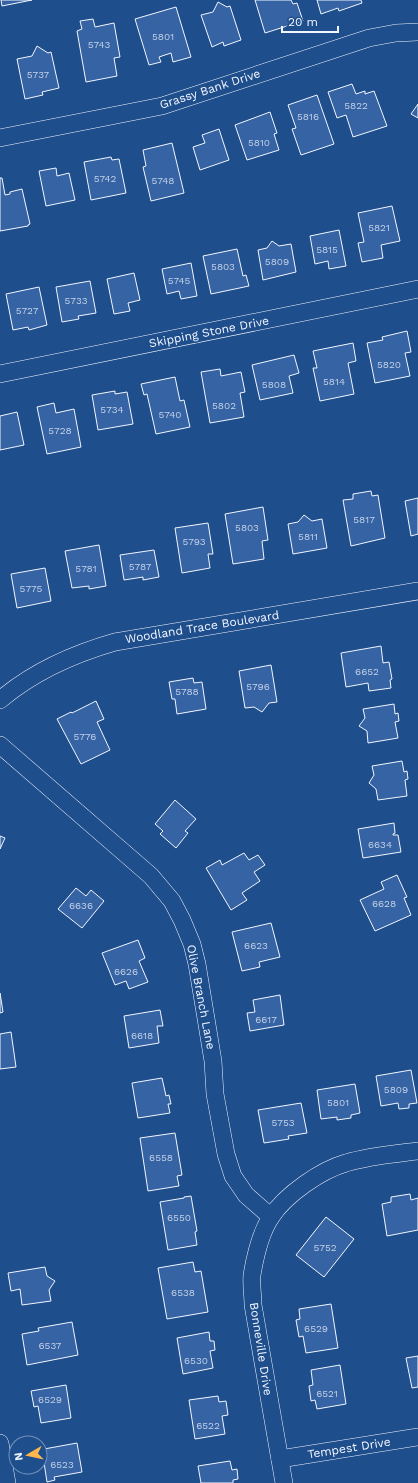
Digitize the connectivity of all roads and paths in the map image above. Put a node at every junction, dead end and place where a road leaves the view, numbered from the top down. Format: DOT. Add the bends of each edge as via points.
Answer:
graph roads {
  1 [pos="418,32"];
  2 [pos="0,138"];
  3 [pos="418,289"];
  4 [pos="0,374"];
  5 [pos="418,592"];
  6 [pos="0,700"];
  7 [pos="0,745"];
  8 [pos="418,1151"];
  9 [pos="271,1217"];
  10 [pos="418,1437"];
  11 [pos="0,1443"];
  12 [pos="280,1459"];
  13 [pos="7,1483"];
  14 [pos="284,1483"];
  1 -- 2 [label="street, Grassy Bank Drive" via="369,38 162,106"];
  3 -- 4 [label="street, Skipping Stone Drive"];
  5 -- 6 [label="street, Woodland Trace Boulevard" via="115,642 83,651 51,666 21,683"];
  7 -- 9 [label="street, Olive Branch Lane" via="151,876 172,901 192,944 197,964 226,1154 233,1176 246,1196"];
  8 -- 9 [label="street, Bonneville Drive" via="365,1158 328,1170 291,1194"];
  9 -- 12 [label="street, Bonneville Drive" via="259,1244 252,1276 253,1305"];
  10 -- 12 [label="street, Tempest Drive"];
  11 -- 13 [label="street"];
  12 -- 14 [label="street, Bonneville Drive"];
}
